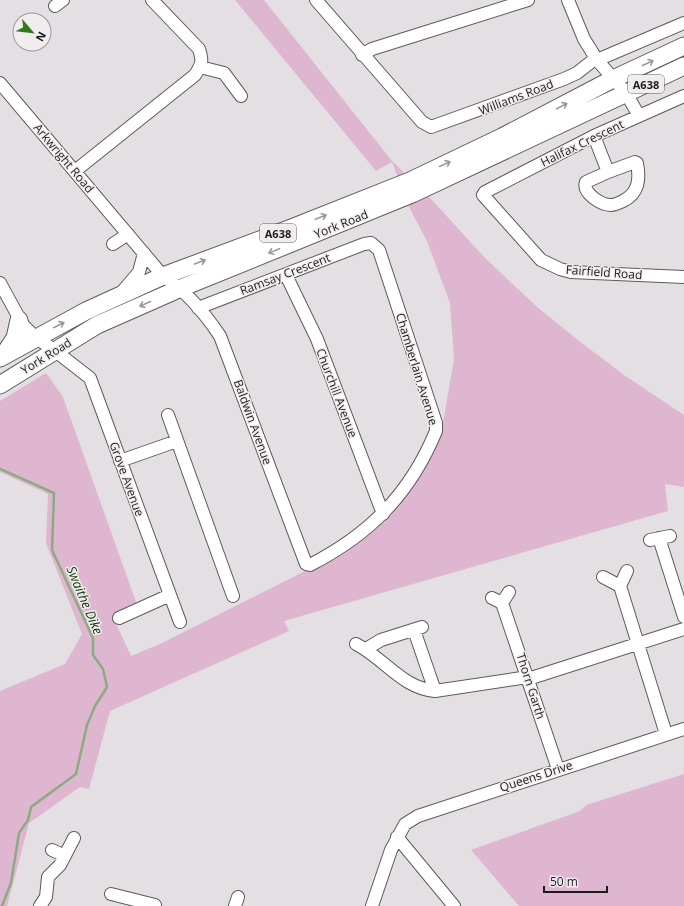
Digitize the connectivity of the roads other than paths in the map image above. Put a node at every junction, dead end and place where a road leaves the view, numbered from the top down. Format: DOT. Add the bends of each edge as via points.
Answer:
graph roads {
  1 [pos="152,0"];
  2 [pos="316,0"];
  3 [pos="528,0"];
  4 [pos="568,0"];
  5 [pos="684,23"];
  6 [pos="684,46"];
  7 [pos="362,55"];
  8 [pos="596,59"];
  9 [pos="684,66"];
  10 [pos="200,67"];
  11 [pos="613,79"];
  12 [pos="0,83"];
  13 [pos="626,93"];
  14 [pos="241,96"];
  15 [pos="684,96"];
  16 [pos="639,116"];
  17 [pos="594,136"];
  18 [pos="75,171"];
  19 [pos="608,172"];
  20 [pos="415,186"];
  21 [pos="396,194"];
  22 [pos="483,195"];
  23 [pos="128,234"];
  24 [pos="113,244"];
  25 [pos="371,244"];
  26 [pos="144,253"];
  27 [pos="286,275"];
  28 [pos="163,276"];
  29 [pos="684,277"];
  30 [pos="0,283"];
  31 [pos="181,288"];
  32 [pos="119,296"];
  33 [pos="198,308"];
  34 [pos="19,320"];
  35 [pos="35,337"];
  36 [pos="54,350"];
  37 [pos="2,356"];
  38 [pos="0,385"];
  39 [pos="168,415"];
  40 [pos="177,441"];
  41 [pos="120,461"];
  42 [pos="383,514"];
  43 [pos="660,538"];
  44 [pos="308,565"];
  45 [pos="627,571"];
  46 [pos="603,577"];
  47 [pos="620,586"];
  48 [pos="509,592"];
  49 [pos="170,595"];
  50 [pos="233,596"];
  51 [pos="684,617"];
  52 [pos="119,618"];
  53 [pos="180,622"];
  54 [pos="684,629"];
  55 [pos="638,643"];
  56 [pos="528,678"];
  57 [pos="435,691"];
  58 [pos="684,729"];
  59 [pos="666,734"];
  60 [pos="558,769"];
  61 [pos="397,837"];
  62 [pos="74,838"];
  63 [pos="52,850"];
  64 [pos="64,855"];
  65 [pos="111,894"];
  66 [pos="133,903"];
  67 [pos="155,905"];
  68 [pos="40,906"];
  69 [pos="372,906"];
  70 [pos="454,906"];
  1 -- 10 [label="street" via="199,49 203,59"];
  2 -- 7 [label="street"];
  3 -- 7 [label="street" via="372,49"];
  4 -- 8 [label="street" via="584,39"];
  5 -- 8 [label="street, Williams Road"];
  11 -- 6 [label="highway, York Road / A638, one-way"];
  7 -- 8 [label="street, Williams Road" via="422,122 432,127 564,79"];
  8 -- 11 [label="street"];
  9 -- 13 [label="highway, York Road / A638"];
  10 -- 14 [label="street" via="224,73"];
  10 -- 18 [label="street" via="195,75"];
  11 -- 13 [label="street"];
  20 -- 11 [label="highway, York Road / A638, one-way"];
  12 -- 18 [label="street, Arkwright Road"];
  13 -- 16 [label="street"];
  13 -- 20 [label="highway, York Road / A638"];
  15 -- 16 [label="street, Halifax Crescent"];
  16 -- 17 [label="street, Halifax Crescent"];
  17 -- 19 [label="street"];
  17 -- 22 [label="street, Halifax Crescent"];
  18 -- 23 [label="street, Arkwright Road"];
  20 -- 21 [label="highway, York Road / A638"];
  28 -- 21 [label="highway, York Road / A638, one-way"];
  21 -- 31 [label="highway, York Road / A638, one-way"];
  22 -- 29 [label="street, Fairfield Road" via="541,260 560,269 571,272"];
  23 -- 24 [label="street"];
  23 -- 26 [label="street, Arkwright Road"];
  25 -- 27 [label="street, Ramsay Crescent" via="364,244"];
  25 -- 42 [label="street, Chamberlain Avenue" via="379,250 436,423 433,438 410,479"];
  26 -- 28 [label="street, Arkwright Road"];
  26 -- 32 [label="street" via="139,272"];
  27 -- 33 [label="street, Ramsay Crescent"];
  27 -- 42 [label="street, Churchill Avenue" via="317,339"];
  28 -- 31 [label="street, Arkwright Road"];
  28 -- 32 [label="highway, York Road / A638"];
  30 -- 34 [label="street, Grove Avenue"];
  31 -- 33 [label="street, Baldwin Avenue"];
  31 -- 36 [label="highway, York Road / A638, one-way" via="97,325"];
  35 -- 32 [label="highway, York Road / A638, one-way"];
  33 -- 44 [label="street, Baldwin Avenue" via="220,336"];
  34 -- 35 [label="street, Grove Avenue"];
  34 -- 37 [label="highway" via="15,338"];
  35 -- 36 [label="street, Grove Avenue"];
  35 -- 37 [label="highway, York Road / A638"];
  36 -- 38 [label="highway, York Road / A638"];
  36 -- 41 [label="street, Grove Avenue" via="90,378"];
  39 -- 40 [label="street"];
  40 -- 41 [label="street"];
  40 -- 50 [label="street"];
  41 -- 49 [label="street, Grove Avenue"];
  42 -- 44 [label="street, Chamberlain Avenue" via="335,552"];
  43 -- 51 [label="street"];
  45 -- 47 [label="street"];
  46 -- 47 [label="street"];
  47 -- 55 [label="street"];
  48 -- 56 [label="street, Thorn Garth" via="497,601"];
  49 -- 52 [label="street"];
  49 -- 53 [label="street, Grove Avenue"];
  54 -- 55 [label="street"];
  55 -- 56 [label="street"];
  55 -- 59 [label="street"];
  56 -- 57 [label="street"];
  56 -- 60 [label="street, Thorn Garth"];
  57 -- 57 [label="street" via="410,684 361,646 418,629"];
  58 -- 59 [label="street, Queens Drive"];
  59 -- 60 [label="street, Queens Drive"];
  60 -- 61 [label="street, Queens Drive" via="418,816 405,824"];
  61 -- 69 [label="street, Queens Drive"];
  61 -- 70 [label="street"];
  62 -- 64 [label="street"];
  63 -- 64 [label="street"];
  64 -- 68 [label="street" via="60,865 47,880 46,898"];
  65 -- 66 [label="street"];
  66 -- 67 [label="street"];
}
